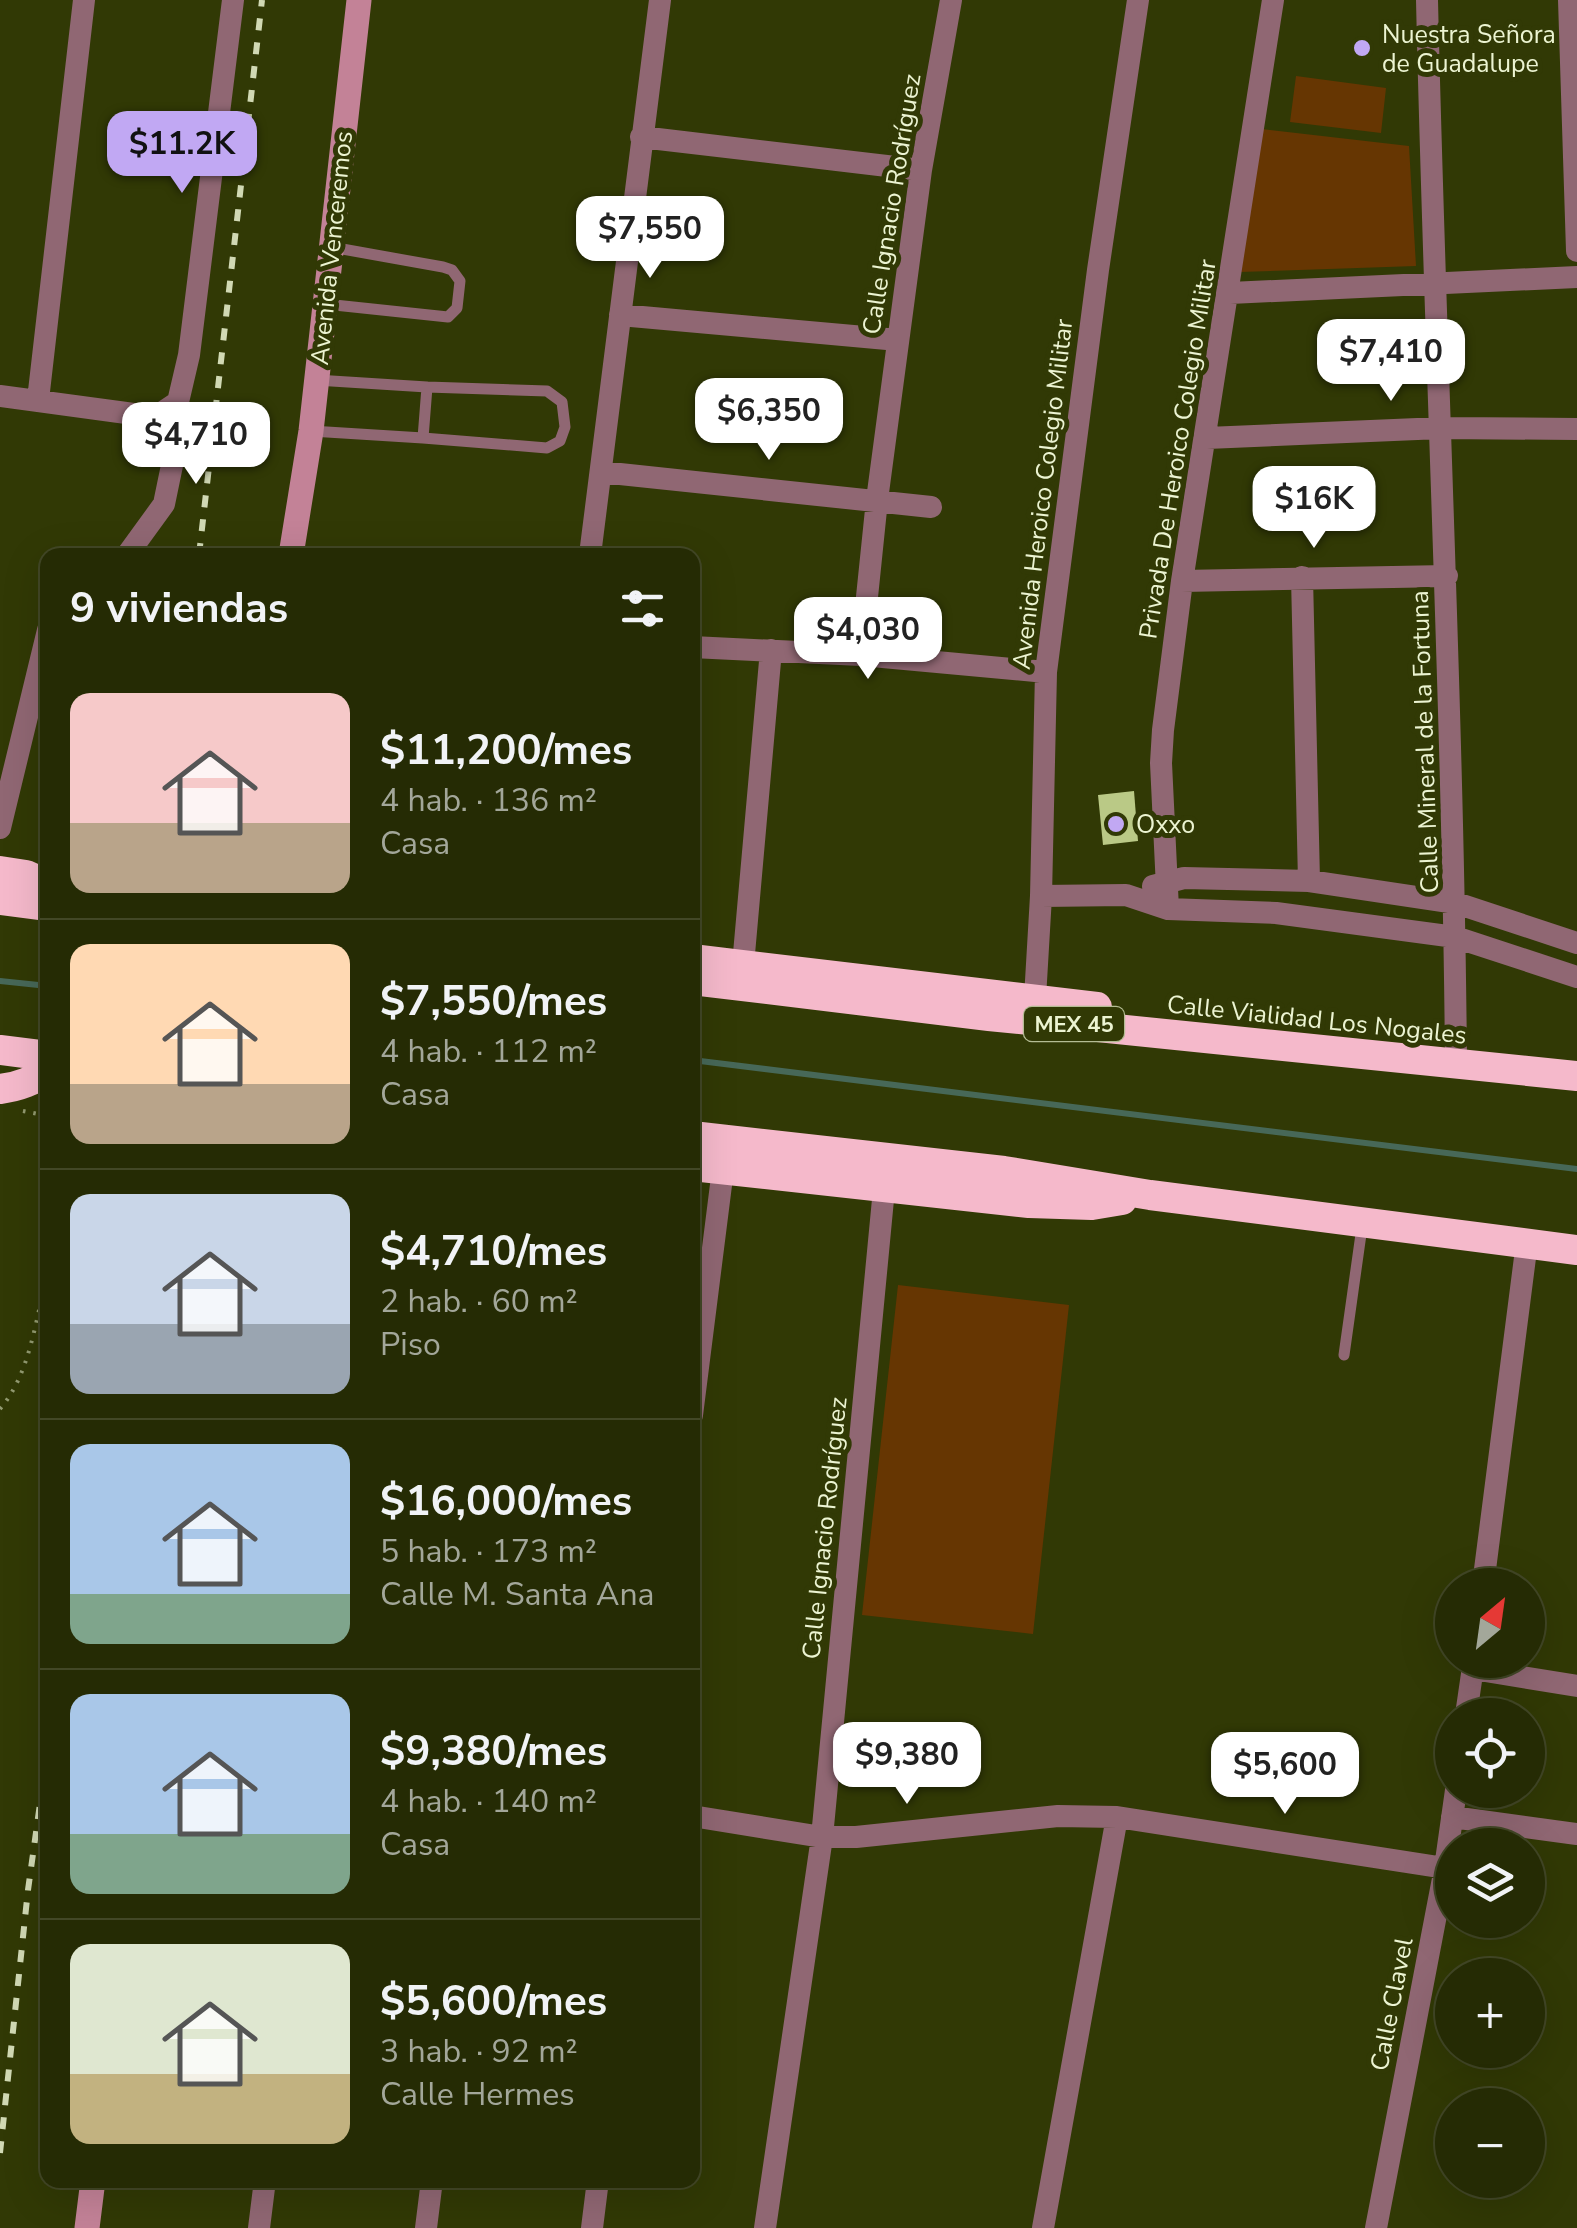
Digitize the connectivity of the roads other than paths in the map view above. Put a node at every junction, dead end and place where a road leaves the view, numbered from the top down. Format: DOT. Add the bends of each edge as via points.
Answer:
graph roads {
  1 [pos="84,0"];
  2 [pos="232,0"];
  3 [pos="358,0"];
  4 [pos="660,0"];
  5 [pos="1138,0"];
  6 [pos="1274,0"];
  7 [pos="1426,0"];
  8 [pos="1569,0"];
  9 [pos="945,1"];
  10 [pos="641,136"];
  11 [pos="921,170"];
  12 [pos="331,247"];
  13 [pos="1577,252"];
  14 [pos="1577,277"];
  15 [pos="1433,286"];
  16 [pos="1230,293"];
  17 [pos="325,304"];
  18 [pos="620,315"];
  19 [pos="898,340"];
  20 [pos="316,380"];
  21 [pos="427,387"];
  22 [pos="0,396"];
  23 [pos="38,400"];
  24 [pos="178,402"];
  25 [pos="1440,428"];
  26 [pos="1577,429"];
  27 [pos="311,431"];
  28 [pos="423,438"];
  29 [pos="1206,438"];
  30 [pos="601,472"];
  31 [pos="877,500"];
  32 [pos="931,507"];
  33 [pos="132,548"];
  34 [pos="291,548"];
  35 [pos="591,548"];
  36 [pos="1447,576"];
  37 [pos="1302,577"];
  38 [pos="1182,581"];
  39 [pos="700,647"];
  40 [pos="770,650"];
  41 [pos="861,655"];
  42 [pos="40,663"];
  43 [pos="1046,672"];
  44 [pos="0,828"];
  45 [pos="0,871"];
  46 [pos="1167,881"];
  47 [pos="1309,881"];
  48 [pos="40,882"];
  49 [pos="1126,895"];
  50 [pos="1041,896"];
  51 [pos="0,900"];
  52 [pos="1456,903"];
  53 [pos="40,905"];
  54 [pos="1168,909"];
  55 [pos="1455,936"];
  56 [pos="1577,944"];
  57 [pos="700,960"];
  58 [pos="743,966"];
  59 [pos="1577,977"];
  60 [pos="700,981"];
  61 [pos="1034,998"];
  62 [pos="1236,1041"];
  63 [pos="0,1050"];
  64 [pos="40,1055"];
  65 [pos="1456,1063"];
  66 [pos="40,1075"];
  67 [pos="1577,1076"];
  68 [pos="0,1089"];
  69 [pos="700,1137"];
  70 [pos="708,1168"];
  71 [pos="884,1189"];
  72 [pos="1150,1195"];
  73 [pos="1362,1222"];
  74 [pos="1527,1242"];
  75 [pos="1577,1250"];
  76 [pos="700,1292"];
  77 [pos="1344,1355"];
  78 [pos="1485,1568"];
  79 [pos="1539,1678"];
  80 [pos="1577,1686"];
  81 [pos="1453,1808"];
  82 [pos="700,1817"];
  83 [pos="1452,1817"];
  84 [pos="1117,1818"];
  85 [pos="1450,1828"];
  86 [pos="1577,1834"];
  87 [pos="822,1837"];
  88 [pos="1435,1867"];
  89 [pos="1435,1916"];
  90 [pos="92,2188"];
  91 [pos="264,2188"];
  92 [pos="431,2188"];
  93 [pos="597,2188"];
  94 [pos="87,2228"];
  95 [pos="259,2228"];
  96 [pos="426,2228"];
  97 [pos="592,2228"];
  98 [pos="765,2228"];
  99 [pos="1043,2228"];
  100 [pos="1376,2228"];
  1 -- 23 [label="street"];
  2 -- 24 [label="street"];
  3 -- 12 [label="street, Avenida Venceremos"];
  4 -- 10 [label="street"];
  5 -- 43 [label="street, Avenida Heroico Colegio Militar"];
  6 -- 16 [label="street, Privada De Heroico Colegio Militar"];
  7 -- 15 [label="street, Calle Mineral de la Fortuna"];
  8 -- 13 [label="street"];
  9 -- 11 [label="street, Calle Ignacio Rodríguez"];
  10 -- 11 [label="street"];
  10 -- 18 [label="street"];
  11 -- 19 [label="street, Calle Ignacio Rodríguez"];
  12 -- 17 [label="street, Avenida Venceremos"];
  12 -- 17 [label="lane" via="443,267 460,281 448,317"];
  14 -- 15 [label="street"];
  15 -- 16 [label="street"];
  15 -- 25 [label="street, Calle Mineral de la Fortuna"];
  16 -- 29 [label="street, Privada De Heroico Colegio Militar"];
  17 -- 20 [label="street, Avenida Venceremos"];
  18 -- 19 [label="street"];
  18 -- 30 [label="street"];
  19 -- 31 [label="street, Calle Ignacio Rodríguez"];
  20 -- 21 [label="lane"];
  20 -- 27 [label="street, Avenida Venceremos"];
  21 -- 28 [label="lane"];
  21 -- 28 [label="lane" via="546,391 562,402 565,427 560,441 547,448"];
  22 -- 23 [label="street"];
  23 -- 24 [label="street" via="141,415 160,414"];
  24 -- 33 [label="street" via="182,417 164,504"];
  25 -- 26 [label="street"];
  25 -- 29 [label="street"];
  25 -- 36 [label="street, Calle Mineral de la Fortuna"];
  27 -- 28 [label="lane"];
  27 -- 34 [label="street, Avenida Venceremos"];
  29 -- 38 [label="street, Privada De Heroico Colegio Militar"];
  30 -- 31 [label="street"];
  30 -- 35 [label="street"];
  31 -- 32 [label="street"];
  31 -- 41 [label="street, Calle Ignacio Rodríguez"];
  36 -- 37 [label="street"];
  36 -- 52 [label="street, Calle Mineral de la Fortuna"];
  37 -- 38 [label="street"];
  37 -- 47 [label="street"];
  38 -- 46 [label="street, Privada De Heroico Colegio Militar" via="1162,730"];
  39 -- 40 [label="street"];
  40 -- 41 [label="street"];
  40 -- 58 [label="street"];
  41 -- 43 [label="street"];
  42 -- 44 [label="street"];
  43 -- 50 [label="street, Avenida Heroico Colegio Militar"];
  45 -- 48 [label="highway"];
  46 -- 47 [label="street"];
  46 -- 49 [label="street"];
  46 -- 54 [label="street, Privada De Heroico Colegio Militar"];
  47 -- 52 [label="street"];
  49 -- 50 [label="street"];
  49 -- 54 [label="street"];
  50 -- 61 [label="street, Avenida Heroico Colegio Militar"];
  51 -- 53 [label="highway"];
  52 -- 55 [label="street, Calle Mineral de la Fortuna"];
  52 -- 56 [label="street"];
  54 -- 55 [label="street" via="1276,913"];
  55 -- 59 [label="street"];
  55 -- 65 [label="street, Calle Mineral de la Fortuna"];
  57 -- 58 [label="highway"];
  58 -- 61 [label="highway"];
  60 -- 62 [label="highway, Calle Vialidad Los Nogales / MEX 45"];
  61 -- 62 [label="highway"];
  62 -- 65 [label="highway, Calle Vialidad Los Nogales / MEX 45"];
  63 -- 64 [label="highway"];
  65 -- 67 [label="highway, Calle Vialidad Los Nogales / MEX 45"];
  66 -- 68 [label="highway"];
  69 -- 72 [label="highway" via="1004,1171"];
  70 -- 71 [label="highway"];
  70 -- 76 [label="street"];
  71 -- 72 [label="highway" via="1058,1206"];
  71 -- 87 [label="street, Calle Ignacio Rodríguez"];
  72 -- 73 [label="highway"];
  73 -- 74 [label="highway"];
  73 -- 77 [label="lane"];
  74 -- 75 [label="highway"];
  74 -- 78 [label="street"];
  79 -- 80 [label="street"];
  81 -- 83 [label="street, Calle Clavel"];
  82 -- 87 [label="street"];
  83 -- 85 [label="street, Calle Clavel"];
  83 -- 86 [label="street"];
  84 -- 87 [label="street" via="1058,1816"];
  84 -- 88 [label="street"];
  84 -- 99 [label="street"];
  87 -- 98 [label="street, Calle Ignacio Rodríguez"];
  89 -- 100 [label="street, Calle Clavel"];
  90 -- 94 [label="street"];
  91 -- 95 [label="street"];
  92 -- 96 [label="street"];
  93 -- 97 [label="street"];
}
